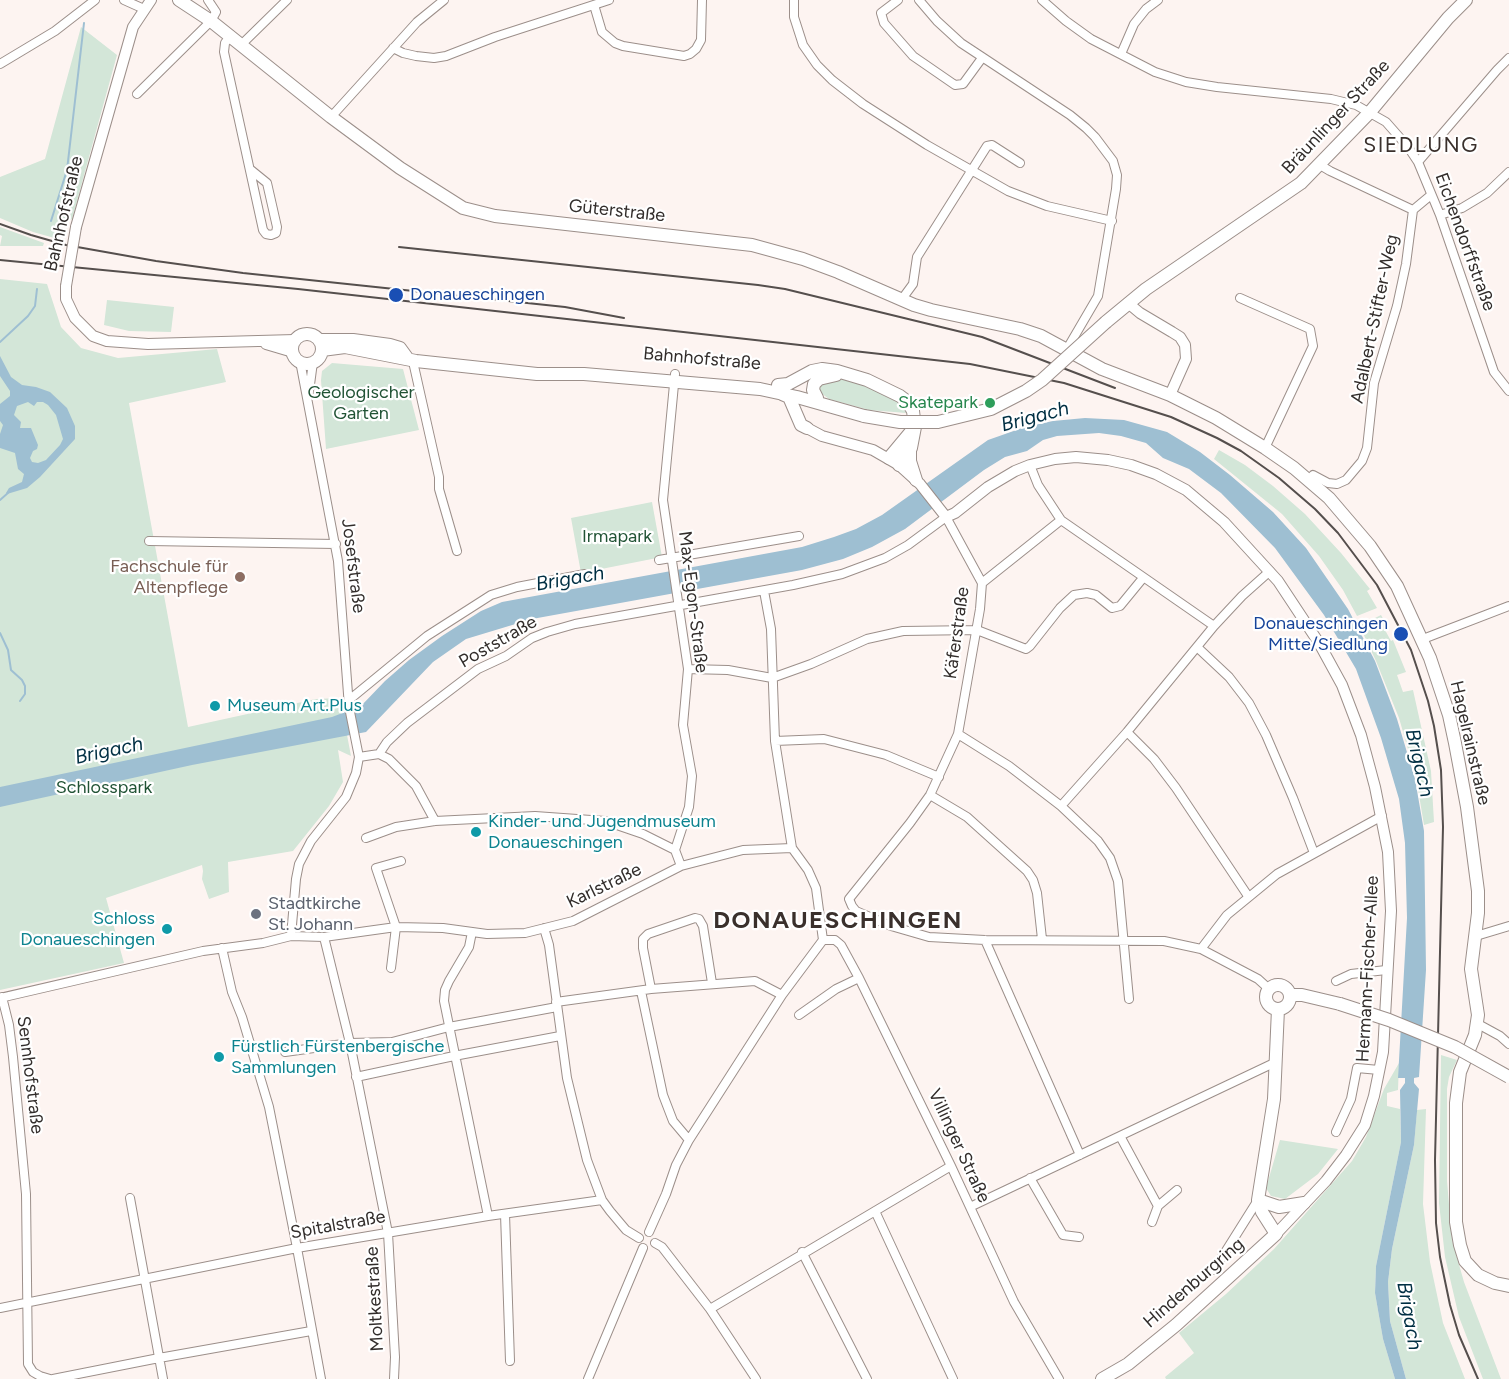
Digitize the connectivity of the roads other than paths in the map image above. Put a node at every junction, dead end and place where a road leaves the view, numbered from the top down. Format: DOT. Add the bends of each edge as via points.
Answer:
graph roads {
  1 [pos="95,0"];
  2 [pos="160,0"];
  3 [pos="178,0"];
  4 [pos="189,0"];
  5 [pos="208,0"];
  6 [pos="287,0"];
  7 [pos="444,0"];
  8 [pos="609,0"];
  9 [pos="702,0"];
  10 [pos="794,0"];
  11 [pos="898,0"];
  12 [pos="919,0"];
  13 [pos="1042,0"];
  14 [pos="1158,0"];
  15 [pos="1466,0"];
  16 [pos="127,1"];
  17 [pos="147,4"];
  18 [pos="594,4"];
  19 [pos="199,12"];
  20 [pos="212,21"];
  21 [pos="231,35"];
  22 [pos="242,44"];
  23 [pos="393,48"];
  24 [pos="1121,54"];
  25 [pos="982,58"];
  26 [pos="1509,58"];
  27 [pos="0,64"];
  28 [pos="137,94"];
  29 [pos="1370,112"];
  30 [pos="331,117"];
  31 [pos="1418,162"];
  32 [pos="1020,164"];
  33 [pos="1320,165"];
  34 [pos="251,170"];
  35 [pos="971,171"];
  36 [pos="1509,174"];
  37 [pos="1431,195"];
  38 [pos="1413,210"];
  39 [pos="1440,215"];
  40 [pos="1112,221"];
  41 [pos="1240,298"];
  42 [pos="902,299"];
  43 [pos="1128,303"];
  44 [pos="321,345"];
  45 [pos="1072,352"];
  46 [pos="300,354"];
  47 [pos="412,360"];
  48 [pos="852,376"];
  49 [pos="675,378"];
  50 [pos="780,389"];
  51 [pos="1509,391"];
  52 [pos="1170,395"];
  53 [pos="308,398"];
  54 [pos="813,399"];
  55 [pos="864,416"];
  56 [pos="807,428"];
  57 [pos="915,428"];
  58 [pos="910,448"];
  59 [pos="1265,448"];
  60 [pos="894,461"];
  61 [pos="1030,465"];
  62 [pos="1309,480"];
  63 [pos="918,482"];
  64 [pos="944,515"];
  65 [pos="1061,520"];
  66 [pos="799,536"];
  67 [pos="149,541"];
  68 [pos="336,544"];
  69 [pos="457,551"];
  70 [pos="659,560"];
  71 [pos="672,562"];
  72 [pos="1270,571"];
  73 [pos="585,574"];
  74 [pos="1143,578"];
  75 [pos="982,583"];
  76 [pos="764,591"];
  77 [pos="680,606"];
  78 [pos="1509,606"];
  79 [pos="1214,626"];
  80 [pos="976,630"];
  81 [pos="1423,639"];
  82 [pos="1197,647"];
  83 [pos="688,669"];
  84 [pos="772,678"];
  85 [pos="349,704"];
  86 [pos="1127,732"];
  87 [pos="958,734"];
  88 [pos="775,741"];
  89 [pos="379,754"];
  90 [pos="359,757"];
  91 [pos="939,777"];
  92 [pos="930,795"];
  93 [pos="1061,806"];
  94 [pos="1382,816"];
  95 [pos="435,821"];
  96 [pos="366,838"];
  97 [pos="792,848"];
  98 [pos="675,850"];
  99 [pos="1314,853"];
  100 [pos="401,861"];
  101 [pos="681,866"];
  102 [pos="1248,896"];
  103 [pos="1509,926"];
  104 [pos="396,927"];
  105 [pos="544,928"];
  106 [pos="472,932"];
  107 [pos="291,936"];
  108 [pos="1476,936"];
  109 [pos="324,937"];
  110 [pos="1042,939"];
  111 [pos="1124,939"];
  112 [pos="823,940"];
  113 [pos="985,940"];
  114 [pos="222,948"];
  115 [pos="1201,949"];
  116 [pos="392,968"];
  117 [pos="1386,970"];
  118 [pos="859,978"];
  119 [pos="1336,981"];
  120 [pos="712,983"];
  121 [pos="651,989"];
  122 [pos="1269,989"];
  123 [pos="641,991"];
  124 [pos="783,995"];
  125 [pos="1290,996"];
  126 [pos="1,998"];
  127 [pos="1129,999"];
  128 [pos="557,1005"];
  129 [pos="1278,1009"];
  130 [pos="799,1015"];
  131 [pos="1478,1024"];
  132 [pos="449,1027"];
  133 [pos="560,1036"];
  134 [pos="350,1043"];
  135 [pos="1509,1044"];
  136 [pos="285,1052"];
  137 [pos="454,1056"];
  138 [pos="1276,1062"];
  139 [pos="1379,1070"];
  140 [pos="356,1077"];
  141 [pos="1509,1077"];
  142 [pos="1336,1132"];
  143 [pos="1120,1136"];
  144 [pos="689,1140"];
  145 [pos="1080,1155"];
  146 [pos="951,1166"];
  147 [pos="1030,1178"];
  148 [pos="1177,1190"];
  149 [pos="130,1198"];
  150 [pos="602,1200"];
  151 [pos="1258,1200"];
  152 [pos="1304,1203"];
  153 [pos="1158,1206"];
  154 [pos="970,1207"];
  155 [pos="875,1211"];
  156 [pos="505,1214"];
  157 [pos="488,1216"];
  158 [pos="1152,1222"];
  159 [pos="649,1232"];
  160 [pos="388,1233"];
  161 [pos="1276,1233"];
  162 [pos="1079,1237"];
  163 [pos="639,1238"];
  164 [pos="655,1244"];
  165 [pos="297,1248"];
  166 [pos="643,1248"];
  167 [pos="802,1252"];
  168 [pos="1214,1270"];
  169 [pos="145,1278"];
  170 [pos="1509,1286"];
  171 [pos="28,1301"];
  172 [pos="0,1308"];
  173 [pos="710,1310"];
  174 [pos="311,1331"];
  175 [pos="159,1358"];
  176 [pos="510,1361"];
  177 [pos="85,1376"];
  178 [pos="52,1379"];
  179 [pos="163,1379"];
  180 [pos="321,1379"];
  181 [pos="394,1379"];
  182 [pos="588,1379"];
  183 [pos="756,1379"];
  184 [pos="867,1379"];
  185 [pos="953,1379"];
  186 [pos="1059,1379"];
  187 [pos="1102,1379"];
  1 -- 27 [label="street" via="55,31"];
  2 -- 17 [label="street"];
  3 -- 19 [label="main road, Güterstraße"];
  4 -- 19 [label="main road, Güterstraße"];
  5 -- 20 [label="street" via="216,12"];
  6 -- 22 [label="street"];
  7 -- 23 [label="street"];
  8 -- 18 [label="street"];
  9 -- 18 [label="street" via="701,40 696,49 684,56 615,43 602,32"];
  10 -- 35 [label="street" via="794,17 803,45 832,80 862,104"];
  11 -- 25 [label="street" via="881,13 884,23 913,56 946,79 957,86 963,84"];
  12 -- 25 [label="street" via="937,21"];
  13 -- 24 [label="street, Eichendorffstraße" via="1091,39"];
  14 -- 24 [label="street" via="1134,24"];
  15 -- 29 [label="main road, Bräunlinger Straße"];
  16 -- 17 [label="street"];
  17 -- 46 [label="street, Bahnhofstraße, bridge" via="133,27 76,227 66,299 75,318 93,336 107,341 254,341"];
  18 -- 23 [label="street" via="446,56 416,56"];
  19 -- 20 [label="main road, Güterstraße"];
  20 -- 21 [label="main road, Güterstraße"];
  20 -- 28 [label="street"];
  21 -- 22 [label="main road, Güterstraße"];
  21 -- 34 [label="street" via="225,52"];
  22 -- 30 [label="main road, Güterstraße"];
  23 -- 30 [label="street"];
  24 -- 29 [label="street, Eichendorffstraße" via="1155,72 1186,82 1331,99"];
  25 -- 40 [label="street" via="1070,115 1102,145 1117,175"];
  26 -- 31 [label="street"];
  29 -- 31 [label="street, Eichendorffstraße" via="1393,129"];
  29 -- 33 [label="main road, Bräunlinger Straße"];
  30 -- 42 [label="main road, Güterstraße" via="423,184 481,214 752,245 803,259"];
  31 -- 37 [label="street, Eichendorffstraße"];
  32 -- 35 [label="street" via="992,145 987,146"];
  33 -- 38 [label="street"];
  33 -- 43 [label="main road, Bräunlinger Straße" via="1290,192"];
  34 -- 34 [label="street" via="263,230 271,235 277,227 267,183"];
  35 -- 40 [label="street" via="1047,206"];
  35 -- 42 [label="street" via="917,258 913,284"];
  36 -- 39 [label="street" via="1462,208"];
  37 -- 38 [label="street"];
  37 -- 39 [label="street, Eichendorffstraße"];
  38 -- 62 [label="street, Adalbert-Stifter-Weg" via="1406,264 1374,383 1367,448 1346,480 1328,483 1313,475"];
  39 -- 51 [label="street, Eichendorffstraße" via="1494,372"];
  40 -- 45 [label="street" via="1098,296"];
  41 -- 59 [label="street" via="1310,329 1313,346"];
  42 -- 45 [label="main road, Güterstraße" via="941,313 1020,328"];
  43 -- 52 [label="street" via="1180,337 1185,345 1186,359"];
  43 -- 55 [label="main road, Bräunlinger Straße, bridge" via="1042,380 991,409 938,422 900,422"];
  44 -- 46 [label="main road" via="319,358"];
  44 -- 46 [label="main road, Bahnhofstraße" via="307,334"];
  44 -- 47 [label="main road, Bahnhofstraße"];
  45 -- 52 [label="main road, Hagelrainstraße" via="1112,374"];
  46 -- 53 [label="street, Josefstraße"];
  46 -- 53 [label="street, Josefstraße"];
  47 -- 49 [label="main road, Bahnhofstraße" via="550,375"];
  47 -- 69 [label="street" via="439,477 438,489"];
  48 -- 50 [label="main road" via="822,369"];
  48 -- 54 [label="main road" via="819,379 814,384"];
  48 -- 57 [label="main road" via="908,402"];
  49 -- 50 [label="main road, Bahnhofstraße" via="751,381"];
  49 -- 71 [label="street, Max-Egon-Straße" via="663,500"];
  50 -- 54 [label="main road, Bahnhofstraße"];
  50 -- 56 [label="main road" via="789,397 801,425"];
  52 -- 59 [label="main road, Hagelrainstraße"];
  53 -- 68 [label="street, Josefstraße"];
  54 -- 55 [label="main road, Bahnhofstraße"];
  54 -- 56 [label="main road" via="804,413"];
  56 -- 60 [label="street, Käferstraße"];
  57 -- 58 [label="main road"];
  57 -- 60 [label="main road"];
  58 -- 60 [label="main road"];
  58 -- 63 [label="main road"];
  59 -- 62 [label="main road, Hagelrainstraße"];
  60 -- 63 [label="street, Käferstraße"];
  61 -- 64 [label="street, Hermann-Fischer-Allee" via="1001,478 955,513"];
  61 -- 65 [label="street"];
  61 -- 72 [label="street, Hermann-Fischer-Allee" via="1054,459 1095,459 1156,474 1186,490 1216,514"];
  62 -- 81 [label="main road, Hagelrainstraße" via="1351,522 1384,565"];
  63 -- 64 [label="street, Käferstraße"];
  64 -- 75 [label="street, Käferstraße"];
  64 -- 76 [label="street, Hermann-Fischer-Allee" via="908,545 864,567"];
  65 -- 74 [label="street"];
  65 -- 75 [label="street"];
  66 -- 71 [label="street"];
  67 -- 68 [label="street"];
  68 -- 85 [label="street, Josefstraße"];
  70 -- 71 [label="street"];
  71 -- 77 [label="street, Max-Egon-Straße"];
  72 -- 79 [label="street"];
  72 -- 94 [label="street, Hermann-Fischer-Allee" via="1313,633 1342,685 1361,735"];
  73 -- 85 [label="street" via="491,595 427,636"];
  74 -- 79 [label="street"];
  74 -- 80 [label="street" via="1120,606 1112,608 1096,595 1074,595 1026,649"];
  75 -- 80 [label="street, Käferstraße"];
  76 -- 77 [label="street, Hermann-Fischer-Allee"];
  76 -- 84 [label="street" via="771,629"];
  77 -- 83 [label="street, Max-Egon-Straße"];
  77 -- 89 [label="street, Poststraße" via="575,624 532,638 478,669 395,734"];
  78 -- 81 [label="street"];
  79 -- 82 [label="street"];
  80 -- 84 [label="street" via="891,633"];
  80 -- 87 [label="street, Käferstraße"];
  81 -- 108 [label="main road, Hagelrainstraße" via="1449,715 1461,776 1478,891"];
  82 -- 86 [label="street"];
  82 -- 99 [label="street" via="1229,677 1248,703 1275,756"];
  83 -- 84 [label="street" via="728,670"];
  83 -- 98 [label="street, Max-Egon-Straße" via="683,724 691,792"];
  84 -- 88 [label="street"];
  85 -- 90 [label="street, Josefstraße"];
  86 -- 93 [label="street"];
  86 -- 102 [label="street" via="1154,759"];
  87 -- 91 [label="street, Käferstraße"];
  87 -- 93 [label="street"];
  88 -- 91 [label="street" via="824,739 886,755"];
  88 -- 97 [label="street"];
  89 -- 90 [label="street"];
  89 -- 95 [label="street" via="416,786"];
  90 -- 107 [label="street" via="357,773 346,797 311,841 299,864"];
  91 -- 92 [label="street, Käferstraße"];
  92 -- 110 [label="street" via="967,817 1027,871 1037,892"];
  92 -- 113 [label="street, Käferstraße" via="849,899 856,910 891,926 929,937"];
  93 -- 111 [label="street" via="1110,858 1118,881"];
  94 -- 99 [label="street"];
  94 -- 117 [label="street, Hermann-Fischer-Allee" via="1391,883"];
  95 -- 96 [label="street" via="396,827"];
  95 -- 98 [label="street" via="568,817 626,827"];
  97 -- 101 [label="street, Karlstraße" via="743,850"];
  97 -- 112 [label="street" via="816,888"];
  98 -- 101 [label="street"];
  99 -- 102 [label="street"];
  100 -- 104 [label="street" via="376,868"];
  101 -- 105 [label="street, Karlstraße" via="573,921"];
  102 -- 115 [label="street" via="1227,915"];
  103 -- 108 [label="street"];
  104 -- 106 [label="street, Karlstraße"];
  104 -- 109 [label="street, Karlstraße"];
  104 -- 116 [label="street"];
  105 -- 106 [label="street, Karlstraße" via="525,933"];
  105 -- 128 [label="street"];
  106 -- 132 [label="street" via="469,947 445,990"];
  107 -- 109 [label="street, Karlstraße"];
  107 -- 114 [label="street, Karlstraße"];
  108 -- 131 [label="main road, Hagelrainstraße" via="1472,969"];
  109 -- 134 [label="street, Moltkestraße"];
  110 -- 111 [label="street"];
  110 -- 113 [label="street"];
  111 -- 115 [label="street" via="1164,941"];
  111 -- 127 [label="street"];
  112 -- 118 [label="street, Villinger Straße" via="835,940 841,945"];
  112 -- 124 [label="street"];
  113 -- 145 [label="street"];
  114 -- 126 [label="street, Karlstraße"];
  114 -- 165 [label="street" via="269,1107"];
  115 -- 122 [label="street" via="1258,979"];
  117 -- 119 [label="street" via="1351,974"];
  117 -- 139 [label="street, Hermann-Fischer-Allee"];
  118 -- 130 [label="street"];
  118 -- 146 [label="street, Villinger Straße"];
  120 -- 121 [label="street"];
  120 -- 121 [label="street" via="703,926 694,918 643,939"];
  120 -- 124 [label="street" via="755,981"];
  121 -- 123 [label="street"];
  122 -- 125 [label="main road" via="1280,985 1287,988"];
  122 -- 129 [label="main road" via="1267,1002"];
  123 -- 128 [label="street"];
  123 -- 144 [label="street" via="663,1095 673,1121"];
  124 -- 144 [label="street"];
  125 -- 129 [label="main road" via="1287,1005"];
  125 -- 141 [label="main road, bridge" via="1340,1004 1389,1020 1446,1043"];
  126 -- 171 [label="street, Sennhofstraße" via="9,1024 20,1118"];
  128 -- 132 [label="street"];
  128 -- 133 [label="street"];
  129 -- 138 [label="main road, Hindenburgring"];
  131 -- 135 [label="street"];
  131 -- 170 [label="main road, Hagelrainstraße" via="1460,1072 1456,1103 1456,1222 1465,1261 1478,1275"];
  132 -- 134 [label="street" via="392,1042"];
  132 -- 137 [label="street"];
  133 -- 137 [label="street"];
  133 -- 150 [label="street" via="575,1116"];
  134 -- 136 [label="street"];
  134 -- 140 [label="street, Moltkestraße"];
  137 -- 140 [label="street"];
  137 -- 157 [label="street"];
  138 -- 143 [label="street"];
  138 -- 151 [label="main road, Hindenburgring"];
  139 -- 142 [label="street" via="1357,1068 1352,1099"];
  139 -- 152 [label="street, Hermann-Fischer-Allee" via="1365,1125 1340,1164"];
  140 -- 160 [label="street, Moltkestraße"];
  143 -- 145 [label="street"];
  143 -- 153 [label="street"];
  144 -- 159 [label="street"];
  145 -- 147 [label="street"];
  146 -- 154 [label="street, Villinger Straße"];
  146 -- 155 [label="street"];
  147 -- 154 [label="street"];
  147 -- 162 [label="street" via="1063,1235"];
  148 -- 153 [label="street"];
  149 -- 169 [label="street"];
  150 -- 156 [label="street, Spitalstraße"];
  150 -- 163 [label="street" via="619,1223"];
  151 -- 152 [label="main road" via="1280,1207"];
  151 -- 161 [label="main road"];
  151 -- 168 [label="street, Hindenburgring"];
  152 -- 161 [label="street, Hermann-Fischer-Allee"];
  153 -- 158 [label="street"];
  154 -- 186 [label="street, Villinger Straße" via="1014,1302"];
  155 -- 167 [label="street"];
  155 -- 185 [label="street"];
  156 -- 157 [label="street, Spitalstraße"];
  156 -- 176 [label="street"];
  157 -- 160 [label="street, Spitalstraße"];
  159 -- 163 [label="street"];
  159 -- 164 [label="street"];
  160 -- 165 [label="street, Spitalstraße"];
  160 -- 181 [label="street, Moltkestraße"];
  161 -- 187 [label="main road, Hindenburgring" via="1176,1325 1128,1364"];
  163 -- 166 [label="street"];
  164 -- 166 [label="street"];
  164 -- 173 [label="street" via="662,1247"];
  165 -- 169 [label="street, Spitalstraße"];
  165 -- 174 [label="street"];
  166 -- 182 [label="street"];
  167 -- 173 [label="street"];
  167 -- 184 [label="street"];
  169 -- 171 [label="street, Spitalstraße"];
  169 -- 175 [label="street"];
  171 -- 172 [label="street, Spitalstraße"];
  171 -- 178 [label="street, Sennhofstraße" via="28,1364 33,1372"];
  173 -- 183 [label="street"];
  174 -- 175 [label="street"];
  174 -- 180 [label="street"];
  175 -- 177 [label="street"];
  175 -- 179 [label="street"];
  177 -- 178 [label="street"];
}
